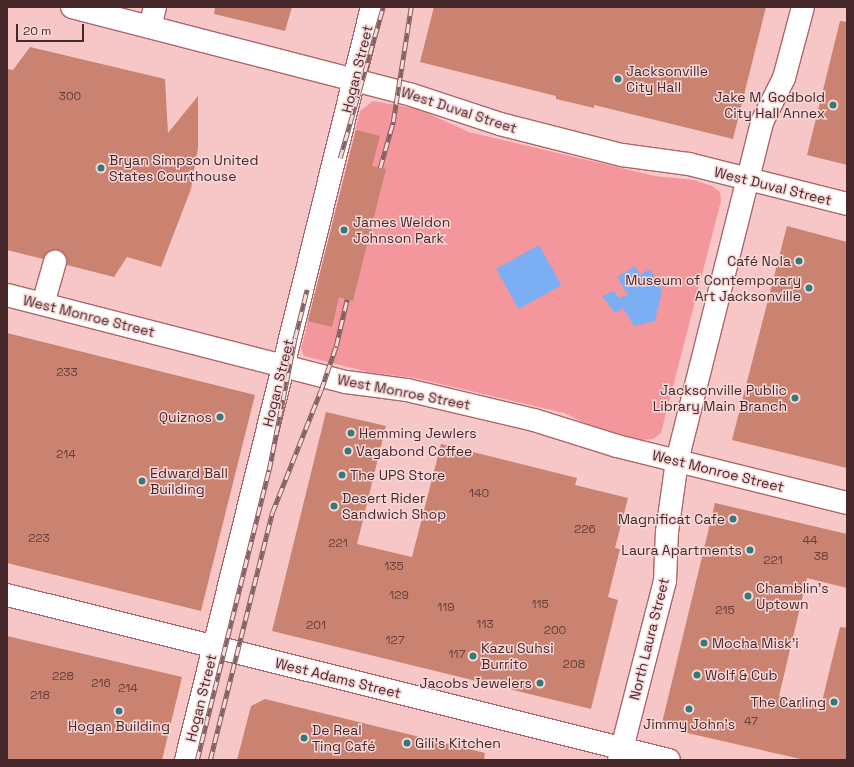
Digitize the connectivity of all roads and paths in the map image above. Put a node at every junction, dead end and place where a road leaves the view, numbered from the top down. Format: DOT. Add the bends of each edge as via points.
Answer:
graph roads {
  1 [pos="72,7"];
  2 [pos="372,7"];
  3 [pos="803,7"];
  4 [pos="152,17"];
  5 [pos="354,79"];
  6 [pos="748,179"];
  7 [pos="847,204"];
  8 [pos="54,262"];
  9 [pos="7,295"];
  10 [pos="43,304"];
  11 [pos="282,365"];
  12 [pos="678,461"];
  13 [pos="847,503"];
  14 [pos="7,595"];
  15 [pos="214,647"];
  16 [pos="620,754"];
  17 [pos="186,760"];
  18 [pos="669,760"];
  1 -- 4 [label="street, West Duval Street"];
  2 -- 5 [label="street, Hogan Street"];
  3 -- 6 [label="street, North Laura Street" via="784,78 764,117"];
  4 -- 5 [label="street, West Duval Street"];
  5 -- 6 [label="street, West Duval Street" via="507,126 622,155 676,162"];
  5 -- 11 [label="street, Hogan Street"];
  6 -- 7 [label="street, West Duval Street"];
  6 -- 12 [label="street, North Laura Street"];
  8 -- 10 [label="street"];
  9 -- 10 [label="street, West Monroe Street"];
  10 -- 11 [label="street, West Monroe Street"];
  11 -- 12 [label="street, West Monroe Street" via="360,385 407,390 526,418 609,444"];
  11 -- 15 [label="street, Hogan Street"];
  12 -- 13 [label="street, West Monroe Street"];
  12 -- 16 [label="street, North Laura Street" via="667,532 665,581"];
  14 -- 15 [label="street, West Adams Street"];
  15 -- 16 [label="street, West Adams Street"];
  15 -- 17 [label="street, Hogan Street"];
  16 -- 18 [label="street, West Adams Street"];
}
